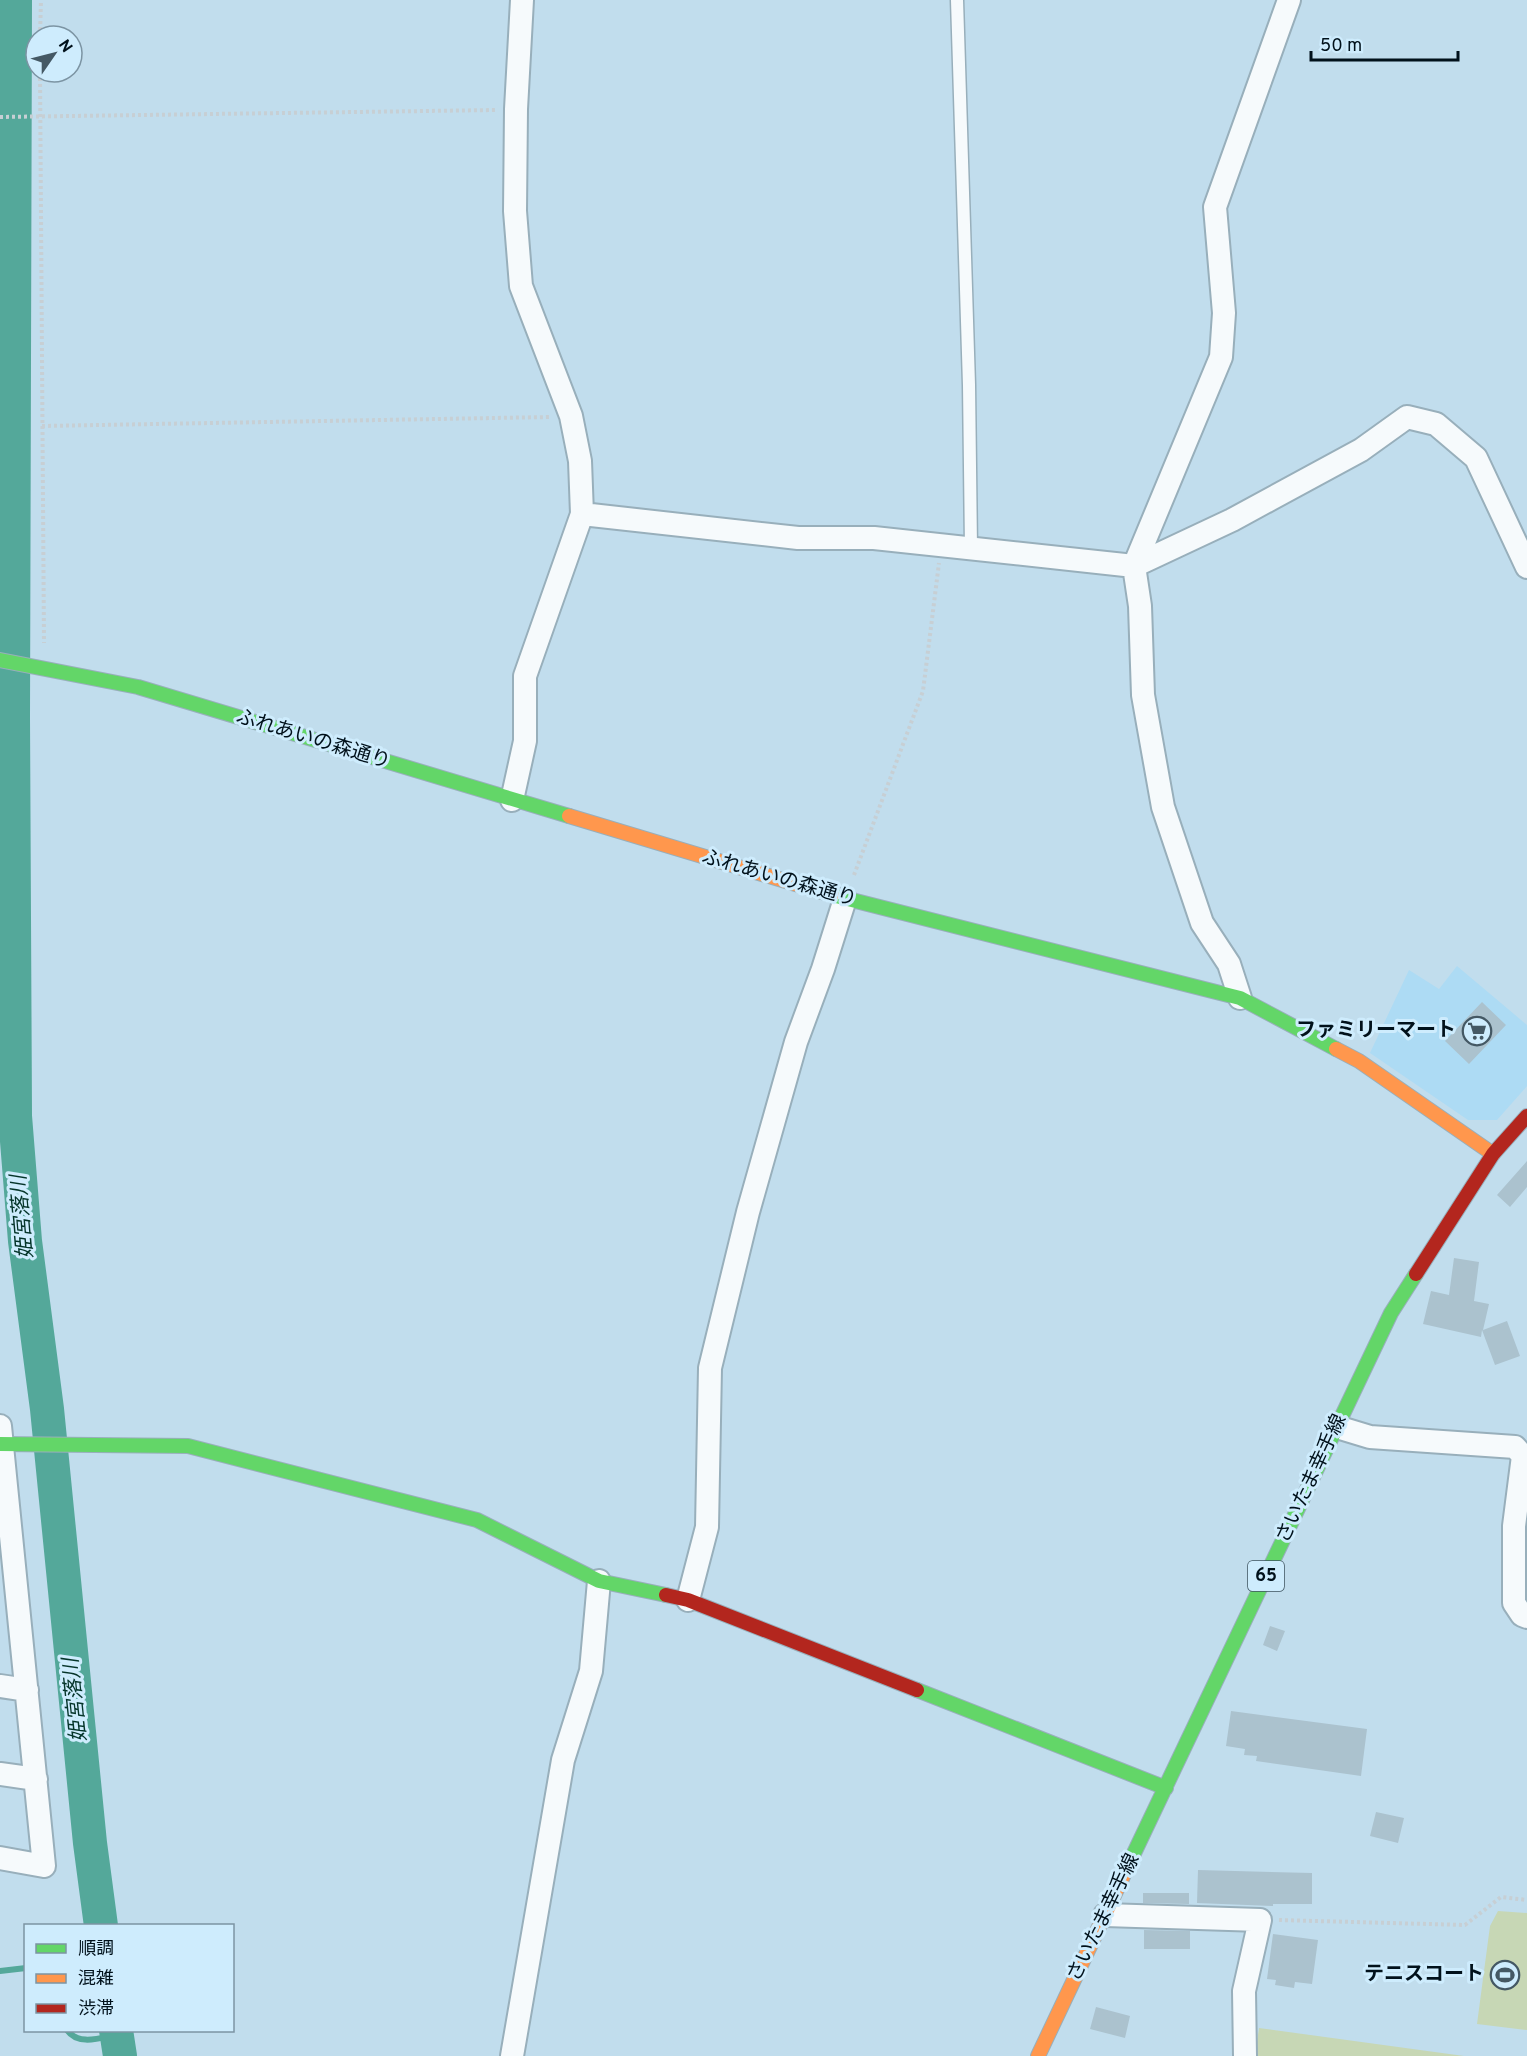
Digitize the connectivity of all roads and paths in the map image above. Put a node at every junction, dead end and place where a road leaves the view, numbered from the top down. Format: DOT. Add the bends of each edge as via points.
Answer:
graph roads {
  1 [pos="40,0"];
  2 [pos="522,0"];
  3 [pos="957,0"];
  4 [pos="1289,0"];
  5 [pos="40,24"];
  6 [pos="40,84"];
  7 [pos="516,109"];
  8 [pos="39,116"];
  9 [pos="0,117"];
  10 [pos="571,416"];
  11 [pos="42,426"];
  12 [pos="582,514"];
  13 [pos="941,544"];
  14 [pos="971,548"];
  15 [pos="1134,566"];
  16 [pos="1527,567"];
  17 [pos="0,660"];
  18 [pos="40,667"];
  19 [pos="512,800"];
  20 [pos="845,899"];
  21 [pos="1240,998"];
  22 [pos="1527,1116"];
  23 [pos="1492,1154"];
  24 [pos="1337,1428"];
  25 [pos="5,1440"];
  26 [pos="5,1525"];
  27 [pos="599,1581"];
  28 [pos="9,1599"];
  29 [pos="688,1600"];
  30 [pos="1527,1617"];
  31 [pos="0,1686"];
  32 [pos="27,1690"];
  33 [pos="0,1774"];
  34 [pos="36,1779"];
  35 [pos="1166,1788"];
  36 [pos="0,1858"];
  37 [pos="1527,1900"];
  38 [pos="1105,1915"];
  39 [pos="1260,1920"];
  40 [pos="512,2056"];
  41 [pos="1038,2056"];
  42 [pos="1245,2056"];
  1 -- 5 [label="path"];
  2 -- 7 [label="street"];
  3 -- 14 [label="lane"];
  4 -- 15 [label="street" via="1215,207 1224,313 1221,357"];
  6 -- 8 [label="path"];
  7 -- 8 [label="path"];
  7 -- 10 [label="street" via="515,211 521,286"];
  8 -- 9 [label="path"];
  8 -- 11 [label="path"];
  10 -- 11 [label="path"];
  10 -- 12 [label="street" via="580,461"];
  11 -- 18 [label="path"];
  12 -- 13 [label="street" via="798,538 874,538"];
  12 -- 19 [label="street" via="525,676 525,741"];
  13 -- 14 [label="street"];
  13 -- 20 [label="path" via="923,691"];
  14 -- 15 [label="street"];
  15 -- 16 [label="street" via="1232,520 1361,450 1407,417 1436,423 1476,459"];
  15 -- 21 [label="street" via="1140,606 1143,695 1163,807 1202,923 1229,964"];
  17 -- 18 [label="street, ふれあいの森通り"];
  18 -- 19 [label="street, ふれあいの森通り" via="138,687"];
  19 -- 20 [label="street, ふれあいの森通り"];
  20 -- 21 [label="street, ふれあいの森通り"];
  20 -- 29 [label="street" via="796,1042 748,1212 710,1368 707,1527"];
  21 -- 23 [label="street, ふれあいの森通り" via="1359,1061"];
  22 -- 23 [label="street, さいたま幸手線 / 65"];
  23 -- 24 [label="street, さいたま幸手線 / 65" via="1391,1313"];
  24 -- 30 [label="street" via="1370,1437 1515,1447 1523,1456 1514,1526 1514,1602 1522,1616"];
  24 -- 35 [label="street, さいたま幸手線 / 65"];
  25 -- 26 [label="street"];
  25 -- 27 [label="street" via="188,1446 477,1520"];
  26 -- 28 [label="street"];
  27 -- 29 [label="street"];
  27 -- 40 [label="street" via="591,1671 563,1760"];
  28 -- 32 [label="street"];
  29 -- 35 [label="street"];
  31 -- 32 [label="street"];
  32 -- 34 [label="street"];
  33 -- 34 [label="street"];
  34 -- 36 [label="street" via="45,1866"];
  35 -- 38 [label="street, さいたま幸手線 / 65"];
  37 -- 39 [label="path" via="1501,1897 1465,1925"];
  38 -- 39 [label="street"];
  38 -- 41 [label="street, さいたま幸手線 / 65"];
  39 -- 42 [label="street" via="1244,1991"];
}
